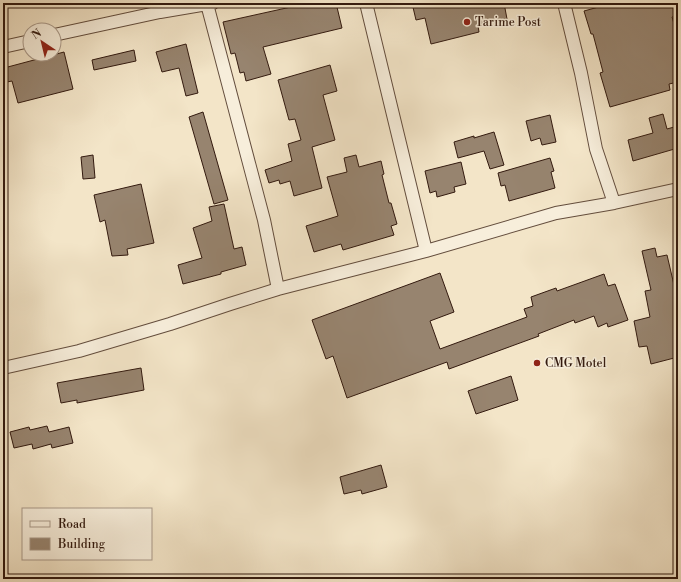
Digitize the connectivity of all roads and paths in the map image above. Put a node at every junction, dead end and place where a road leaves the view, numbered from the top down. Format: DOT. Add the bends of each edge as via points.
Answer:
graph roads {
  1 [pos="366,3"];
  2 [pos="564,3"];
  3 [pos="210,4"];
  4 [pos="159,7"];
  5 [pos="62,33"];
  6 [pos="22,42"];
  7 [pos="3,47"];
  8 [pos="678,188"];
  9 [pos="614,203"];
  10 [pos="426,251"];
  11 [pos="278,289"];
  12 [pos="3,368"];
  1 -- 10 [label="street"];
  2 -- 9 [label="street" via="596,149"];
  3 -- 4 [label="street"];
  3 -- 11 [label="street" via="264,220"];
  4 -- 5 [label="street"];
  6 -- 7 [label="street"];
  8 -- 9 [label="street"];
  9 -- 10 [label="street" via="556,213"];
  10 -- 11 [label="street"];
  11 -- 12 [label="street" via="79,351"];
}
